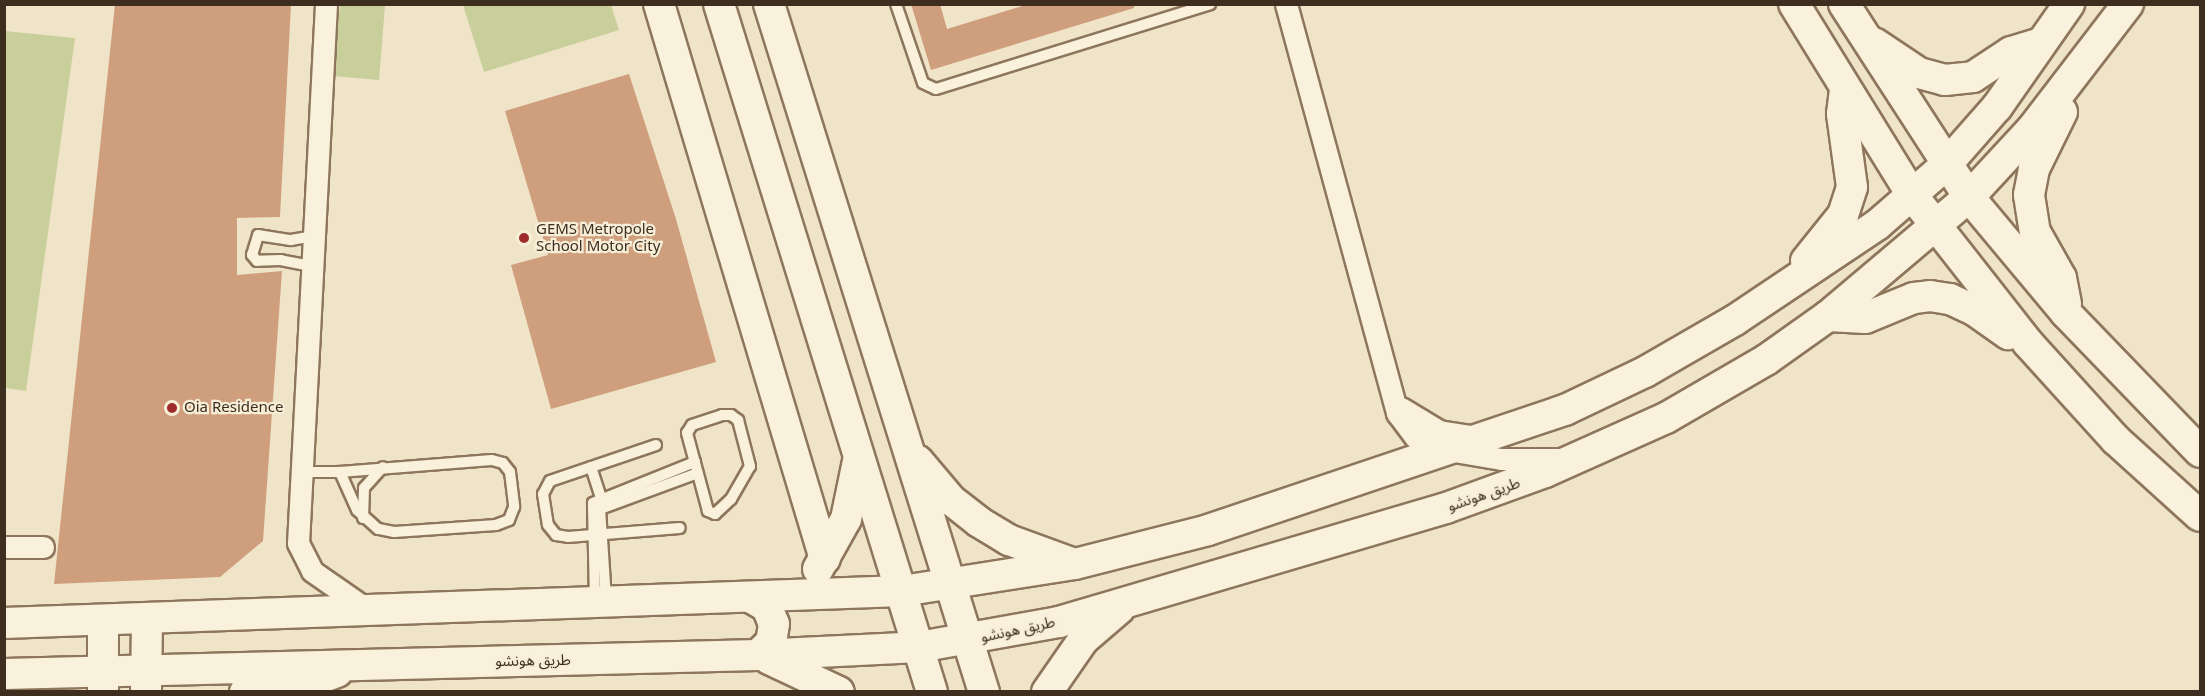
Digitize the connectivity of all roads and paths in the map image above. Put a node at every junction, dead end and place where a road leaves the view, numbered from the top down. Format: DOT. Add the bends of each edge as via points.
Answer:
graph roads {
  1 [pos="326,4"];
  2 [pos="659,4"];
  3 [pos="719,4"];
  4 [pos="769,4"];
  5 [pos="896,4"];
  6 [pos="1210,4"];
  7 [pos="1286,4"];
  8 [pos="1794,4"];
  9 [pos="1844,4"];
  10 [pos="2069,4"];
  11 [pos="2128,4"];
  12 [pos="1864,39"];
  13 [pos="2040,43"];
  14 [pos="2080,67"];
  15 [pos="1845,91"];
  16 [pos="1946,165"];
  17 [pos="1912,195"];
  18 [pos="1969,197"];
  19 [pos="1937,228"];
  20 [pos="313,236"];
  21 [pos="311,266"];
  22 [pos="1799,280"];
  23 [pos="2066,313"];
  24 [pos="1828,316"];
  25 [pos="2028,343"];
  26 [pos="1392,399"];
  27 [pos="1477,437"];
  28 [pos="656,445"];
  29 [pos="907,445"];
  30 [pos="1442,449"];
  31 [pos="859,452"];
  32 [pos="2200,452"];
  33 [pos="1590,454"];
  34 [pos="384,467"];
  35 [pos="591,467"];
  36 [pos="697,467"];
  37 [pos="300,472"];
  38 [pos="340,472"];
  39 [pos="601,498"];
  40 [pos="2200,516"];
  41 [pos="363,518"];
  42 [pos="680,528"];
  43 [pos="596,536"];
  44 [pos="4,547"];
  45 [pos="43,547"];
  46 [pos="825,559"];
  47 [pos="1075,564"];
  48 [pos="951,586"];
  49 [pos="902,591"];
  50 [pos="795,596"];
  51 [pos="750,597"];
  52 [pos="1130,601"];
  53 [pos="601,602"];
  54 [pos="368,610"];
  55 [pos="147,618"];
  56 [pos="103,620"];
  57 [pos="4,623"];
  58 [pos="967,640"];
  59 [pos="919,647"];
  60 [pos="758,655"];
  61 [pos="347,665"];
  62 [pos="4,674"];
  63 [pos="103,680"];
  64 [pos="146,680"];
  65 [pos="245,692"];
  66 [pos="839,692"];
  67 [pos="932,692"];
  68 [pos="984,692"];
  69 [pos="1047,692"];
  1 -- 20 [label="street"];
  2 -- 46 [label="street"];
  3 -- 31 [label="street"];
  4 -- 29 [label="street"];
  5 -- 6 [label="lane" via="920,77 929,88 936,89"];
  7 -- 26 [label="street"];
  8 -- 15 [label="street"];
  9 -- 12 [label="street"];
  10 -- 13 [label="street"];
  11 -- 14 [label="street"];
  12 -- 13 [label="street" via="1885,48 1919,73 1945,80 1973,77 2011,52"];
  12 -- 16 [label="street"];
  13 -- 16 [label="street" via="1997,107"];
  14 -- 18 [label="street, طريق هونشو" via="2032,129"];
  14 -- 23 [label="street" via="2034,169 2029,195 2035,232 2061,279"];
  15 -- 17 [label="street"];
  15 -- 22 [label="street" via="1842,114 1852,174 1849,201 1834,229 1807,259"];
  16 -- 17 [label="street"];
  16 -- 18 [label="street"];
  17 -- 19 [label="street"];
  17 -- 22 [label="street"];
  18 -- 19 [label="street, طريق هونشو"];
  18 -- 23 [label="street"];
  19 -- 24 [label="street, طريق هونشو"];
  19 -- 25 [label="street"];
  20 -- 21 [label="street"];
  20 -- 21 [label="lane" via="291,240 258,235 252,255 257,261 281,260"];
  21 -- 37 [label="street"];
  22 -- 27 [label="street" via="1645,372 1565,410"];
  23 -- 32 [label="street"];
  24 -- 25 [label="street" via="1865,318 1914,298 1940,297 1974,310"];
  24 -- 33 [label="street, طريق هونشو" via="1712,392"];
  25 -- 40 [label="street" via="2116,440"];
  26 -- 27 [label="street" via="1439,431"];
  26 -- 30 [label="street" via="1415,437"];
  27 -- 30 [label="street"];
  28 -- 35 [label="lane"];
  29 -- 47 [label="street" via="935,482 978,522 1030,550"];
  29 -- 48 [label="street"];
  30 -- 33 [label="street" via="1530,461"];
  30 -- 47 [label="street" via="1208,530"];
  31 -- 46 [label="street" via="849,508"];
  31 -- 49 [label="street"];
  33 -- 52 [label="street, طريق هونشو" via="1446,508"];
  34 -- 38 [label="lane"];
  34 -- 41 [label="lane" via="364,488"];
  34 -- 41 [label="lane" via="498,461 510,472 513,514 503,524 394,532 378,529"];
  35 -- 39 [label="lane"];
  35 -- 43 [label="lane" via="556,476 543,494 551,531 562,537"];
  36 -- 36 [label="lane" via="708,511 718,513 750,466 750,453 735,417 722,415 689,427"];
  36 -- 39 [label="lane"];
  36 -- 43 [label="lane" via="602,508"];
  37 -- 38 [label="lane"];
  37 -- 54 [label="street" via="297,526 303,558 312,571"];
  38 -- 41 [label="lane" via="350,500"];
  39 -- 43 [label="lane" via="590,508"];
  42 -- 43 [label="lane"];
  43 -- 53 [label="lane"];
  44 -- 45 [label="street"];
  46 -- 50 [label="street"];
  47 -- 48 [label="street"];
  48 -- 49 [label="street"];
  48 -- 58 [label="street"];
  49 -- 50 [label="street"];
  49 -- 59 [label="street"];
  50 -- 51 [label="street"];
  51 -- 53 [label="street"];
  51 -- 60 [label="street" via="767,607 774,624 771,642"];
  52 -- 58 [label="street, طريق هونشو" via="1059,622"];
  52 -- 69 [label="street" via="1083,640"];
  53 -- 54 [label="street"];
  54 -- 55 [label="street"];
  55 -- 56 [label="street"];
  55 -- 64 [label="street"];
  56 -- 57 [label="street"];
  56 -- 63 [label="street"];
  58 -- 59 [label="street, طريق هونشو"];
  58 -- 68 [label="street"];
  59 -- 60 [label="street, طريق هونشو"];
  59 -- 67 [label="street"];
  60 -- 61 [label="street, طريق هونشو"];
  60 -- 66 [label="street"];
  61 -- 64 [label="street, طريق هونشو"];
  61 -- 65 [label="street" via="313,684"];
  62 -- 63 [label="street, طريق هونشو"];
  63 -- 64 [label="street, طريق هونشو"];
}
